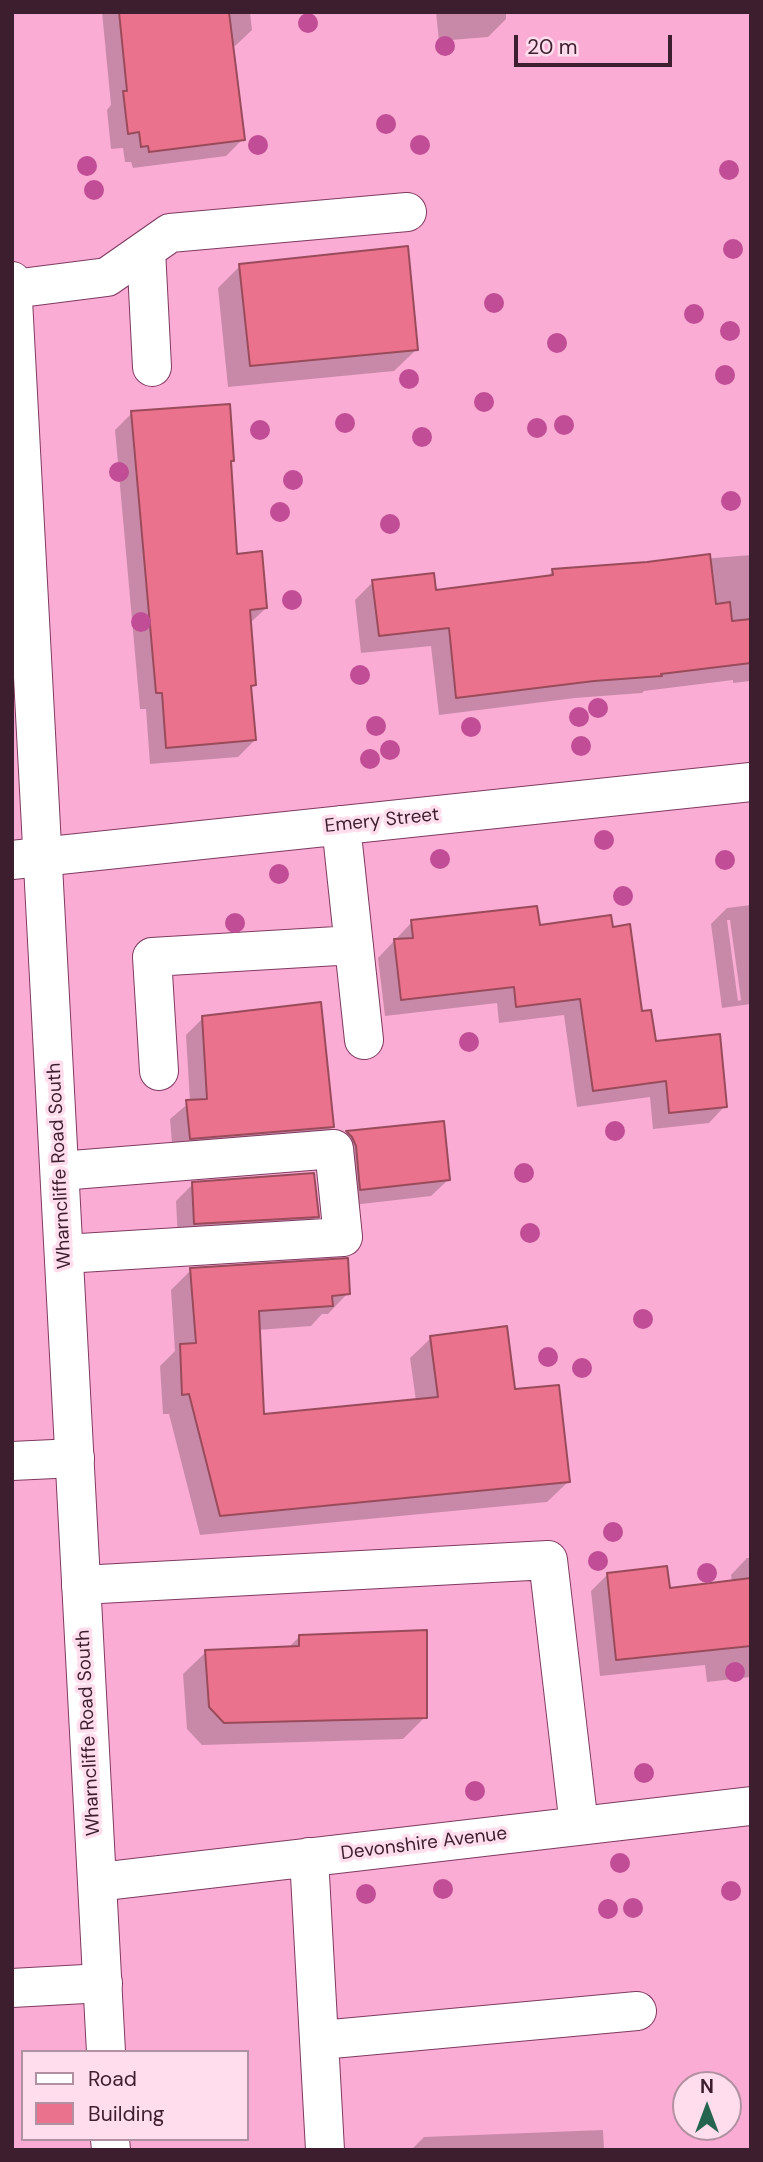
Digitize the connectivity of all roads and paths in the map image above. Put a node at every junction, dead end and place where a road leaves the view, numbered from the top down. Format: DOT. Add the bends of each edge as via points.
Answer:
graph roads {
  1 [pos="407,212"];
  2 [pos="146,250"];
  3 [pos="12,281"];
  4 [pos="13,289"];
  5 [pos="152,367"];
  6 [pos="751,782"];
  7 [pos="341,825"];
  8 [pos="27,859"];
  9 [pos="354,945"];
  10 [pos="364,1040"];
  11 [pos="159,1071"];
  12 [pos="60,1171"];
  13 [pos="64,1254"];
  14 [pos="75,1458"];
  15 [pos="12,1461"];
  16 [pos="81,1585"];
  17 [pos="751,1806"];
  18 [pos="579,1826"];
  19 [pos="309,1857"];
  20 [pos="98,1882"];
  21 [pos="103,1983"];
  22 [pos="12,1988"];
  23 [pos="636,2011"];
  24 [pos="321,2040"];
  25 [pos="106,2050"];
  26 [pos="326,2150"];
  1 -- 2 [label="main road" via="170,233"];
  2 -- 4 [label="main road" via="107,277"];
  2 -- 5 [label="main road"];
  3 -- 4 [label="main road, Wharncliffe Road South"];
  4 -- 8 [label="main road, Wharncliffe Road South"];
  6 -- 7 [label="main road, Emery Street"];
  7 -- 8 [label="main road, Emery Street"];
  7 -- 9 [label="main road"];
  8 -- 12 [label="main road, Wharncliffe Road South"];
  9 -- 10 [label="main road"];
  9 -- 11 [label="main road" via="152,957"];
  12 -- 13 [label="main road, Wharncliffe Road South"];
  12 -- 13 [label="main road" via="334,1149 343,1237"];
  13 -- 14 [label="main road, Wharncliffe Road South"];
  14 -- 15 [label="main road"];
  14 -- 16 [label="main road, Wharncliffe Road South"];
  16 -- 18 [label="main road" via="548,1560"];
  16 -- 20 [label="main road, Wharncliffe Road South"];
  17 -- 18 [label="main road, Devonshire Avenue"];
  18 -- 19 [label="main road, Devonshire Avenue"];
  19 -- 20 [label="main road, Devonshire Avenue"];
  19 -- 24 [label="main road"];
  20 -- 21 [label="main road, Wharncliffe Road South"];
  21 -- 22 [label="main road"];
  21 -- 25 [label="main road, Wharncliffe Road South"];
  23 -- 24 [label="main road"];
  24 -- 26 [label="main road"];
}
